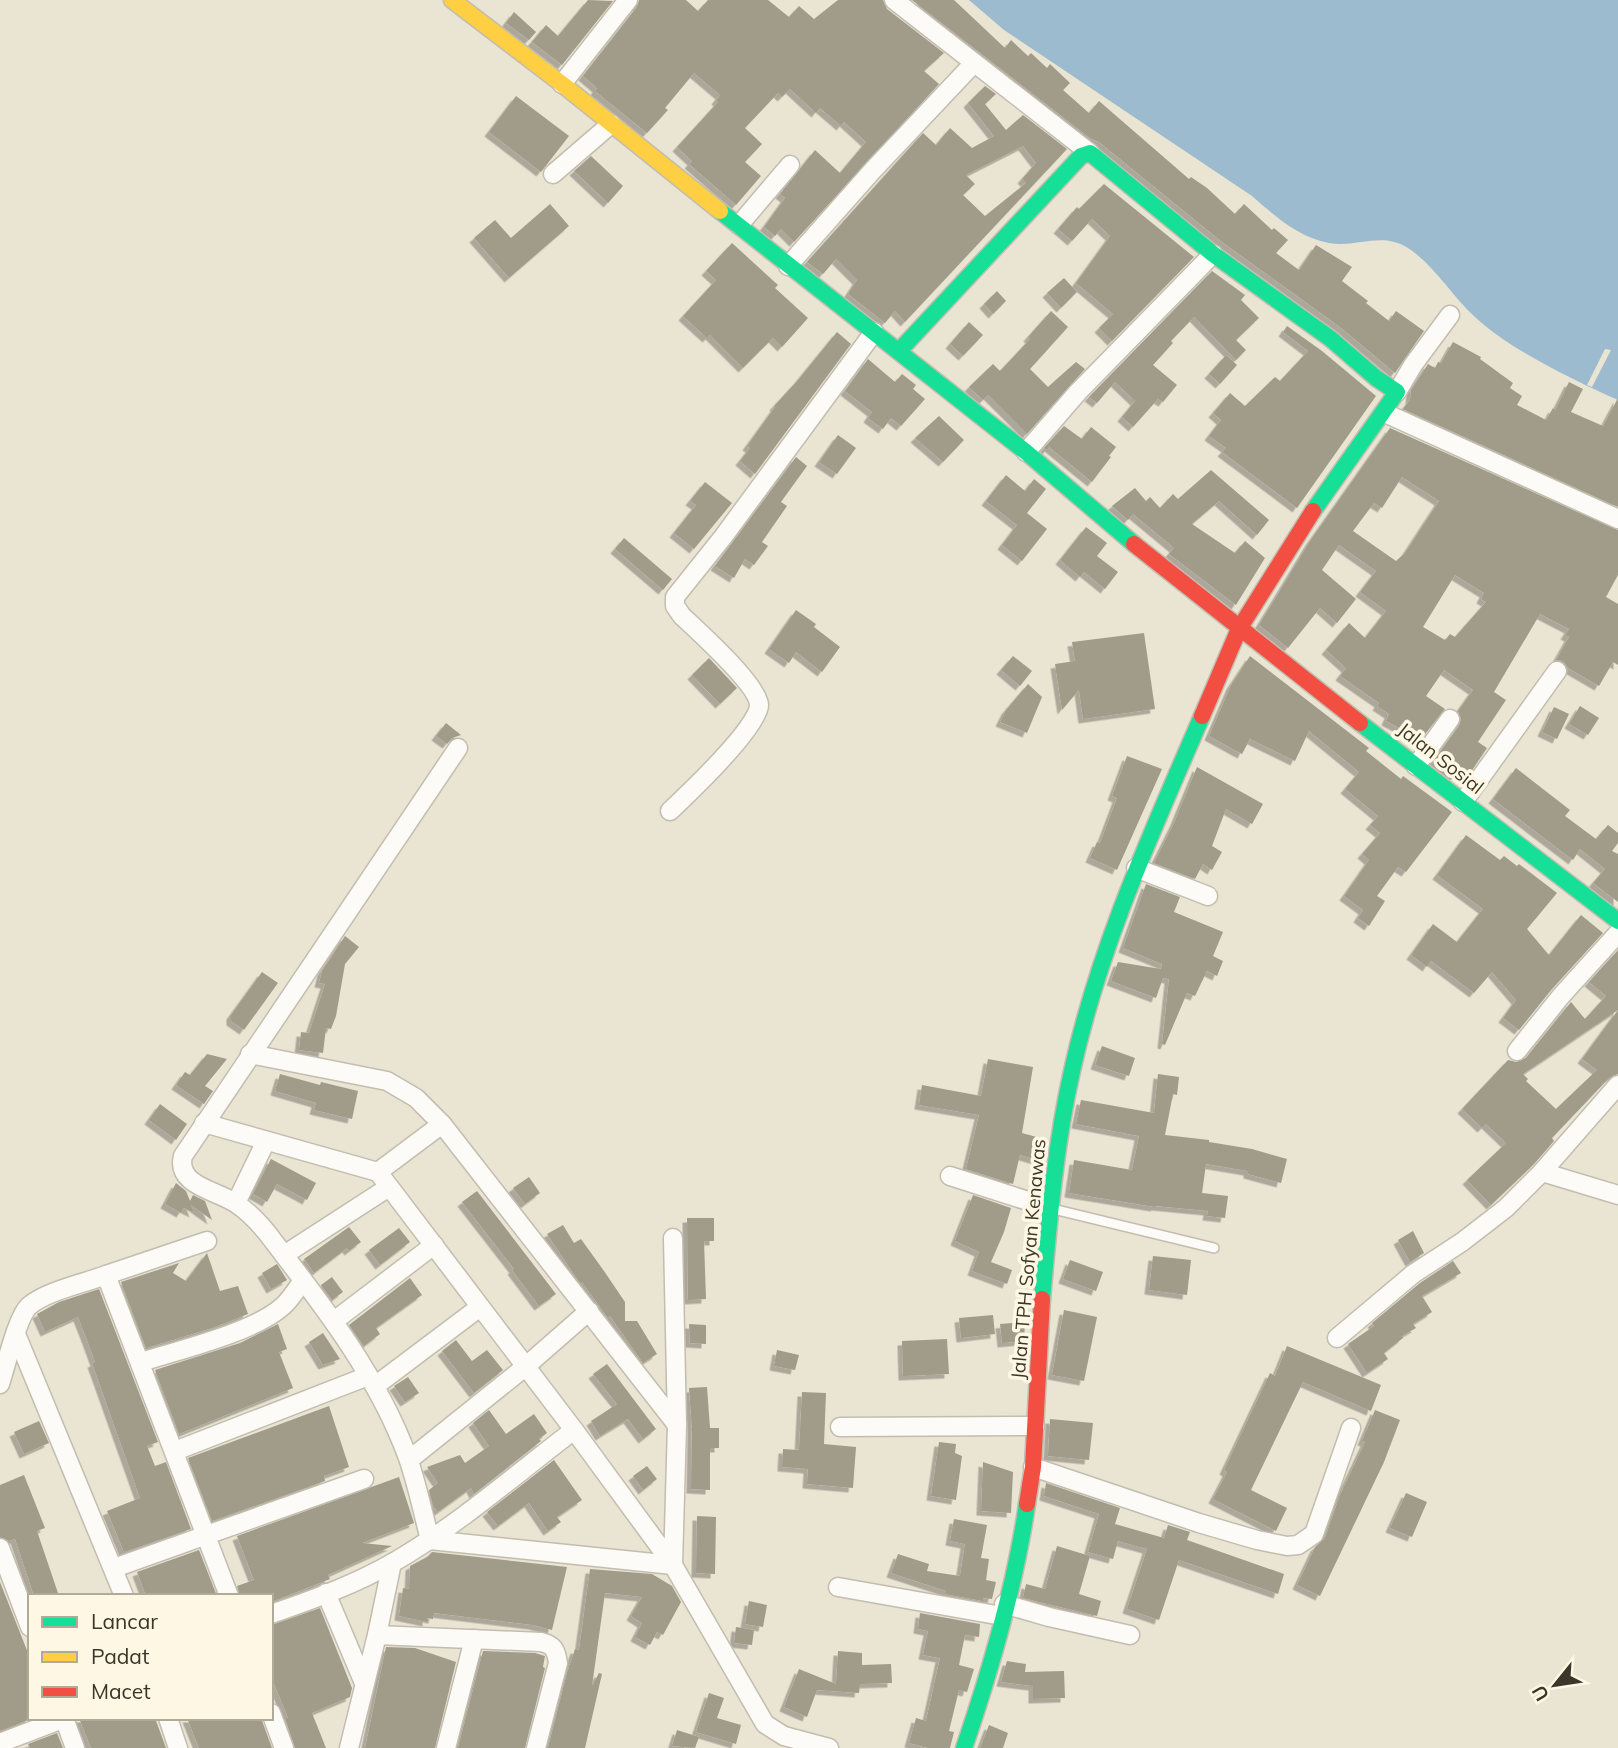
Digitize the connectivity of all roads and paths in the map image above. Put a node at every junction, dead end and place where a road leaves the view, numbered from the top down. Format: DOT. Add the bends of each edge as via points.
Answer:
graph roads {
  1 [pos="452,0"];
  2 [pos="628,0"];
  3 [pos="894,0"];
  4 [pos="974,63"];
  5 [pos="562,85"];
  6 [pos="611,124"];
  7 [pos="1090,153"];
  8 [pos="790,165"];
  9 [pos="553,174"];
  10 [pos="739,225"];
  11 [pos="1213,254"];
  12 [pos="788,266"];
  13 [pos="1450,315"];
  14 [pos="874,332"];
  15 [pos="899,351"];
  16 [pos="1397,392"];
  17 [pos="1385,413"];
  18 [pos="1026,452"];
  19 [pos="1618,519"];
  20 [pos="1239,629"];
  21 [pos="1557,671"];
  22 [pos="1450,719"];
  23 [pos="458,748"];
  24 [pos="1416,766"];
  25 [pos="1463,802"];
  26 [pos="670,811"];
  27 [pos="1136,869"];
  28 [pos="1208,896"];
  29 [pos="1618,921"];
  30 [pos="1618,933"];
  31 [pos="1517,1051"];
  32 [pos="250,1054"];
  33 [pos="1618,1085"];
  34 [pos="204,1124"];
  35 [pos="442,1124"];
  36 [pos="266,1141"];
  37 [pos="378,1172"];
  38 [pos="1542,1172"];
  39 [pos="950,1176"];
  40 [pos="389,1187"];
  41 [pos="1618,1195"];
  42 [pos="236,1203"];
  43 [pos="1050,1208"];
  44 [pos="673,1238"];
  45 [pos="207,1241"];
  46 [pos="434,1245"];
  47 [pos="1214,1248"];
  48 [pos="285,1255"];
  49 [pos="107,1275"];
  50 [pos="303,1280"];
  51 [pos="481,1307"];
  52 [pos="589,1311"];
  53 [pos="334,1321"];
  54 [pos="16,1334"];
  55 [pos="1337,1338"];
  56 [pos="141,1362"];
  57 [pos="525,1367"];
  58 [pos="371,1381"];
  59 [pos="0,1384"];
  60 [pos="677,1426"];
  61 [pos="1035,1426"];
  62 [pos="840,1427"];
  63 [pos="1351,1428"];
  64 [pos="574,1430"];
  65 [pos="175,1451"];
  66 [pos="409,1460"];
  67 [pos="1033,1467"];
  68 [pos="364,1479"];
  69 [pos="207,1535"];
  70 [pos="430,1540"];
  71 [pos="0,1548"];
  72 [pos="392,1563"];
  73 [pos="673,1564"];
  74 [pos="114,1568"];
  75 [pos="838,1587"];
  76 [pos="326,1593"];
  77 [pos="123,1594"];
  78 [pos="228,1594"];
  79 [pos="1003,1610"];
  80 [pos="273,1613"];
  81 [pos="28,1622"];
  82 [pos="377,1635"];
  83 [pos="1130,1635"];
  84 [pos="474,1639"];
  85 [pos="364,1683"];
  86 [pos="273,1718"];
  87 [pos="59,1720"];
  88 [pos="65,1720"];
  89 [pos="169,1720"];
  90 [pos="0,1743"];
  91 [pos="75,1748"];
  92 [pos="178,1748"];
  93 [pos="284,1748"];
  94 [pos="349,1748"];
  95 [pos="446,1748"];
  96 [pos="536,1748"];
  97 [pos="829,1748"];
  98 [pos="964,1748"];
  1 -- 5 [label="street, Jalan Sosial"];
  2 -- 5 [label="street"];
  3 -- 4 [label="street"];
  4 -- 7 [label="street"];
  4 -- 12 [label="street"];
  5 -- 6 [label="street, Jalan Sosial"];
  6 -- 9 [label="street"];
  6 -- 10 [label="street, Jalan Sosial"];
  7 -- 11 [label="street"];
  7 -- 15 [label="street" via="1081,156"];
  8 -- 10 [label="street"];
  10 -- 12 [label="street, Jalan Sosial"];
  11 -- 16 [label="street"];
  11 -- 18 [label="street"];
  12 -- 14 [label="street, Jalan Sosial"];
  13 -- 16 [label="street"];
  14 -- 15 [label="street, Jalan Sosial"];
  14 -- 26 [label="street" via="675,597 682,616 749,683 759,706 725,756"];
  15 -- 18 [label="street, Jalan Sosial"];
  16 -- 17 [label="street, Jalan TPH Sofyan Kenawas"];
  17 -- 19 [label="street"];
  17 -- 20 [label="street, Jalan TPH Sofyan Kenawas" via="1298,533"];
  18 -- 20 [label="street, Jalan Sosial"];
  20 -- 24 [label="street, Jalan Sosial"];
  20 -- 27 [label="street, Jalan TPH Sofyan Kenawas"];
  21 -- 25 [label="street"];
  22 -- 24 [label="street"];
  23 -- 32 [label="street"];
  24 -- 25 [label="street, Jalan Sosial"];
  25 -- 29 [label="street, Jalan Sosial"];
  27 -- 28 [label="street"];
  27 -- 43 [label="street, Jalan TPH Sofyan Kenawas" via="1099,970 1072,1069"];
  30 -- 31 [label="street"];
  32 -- 34 [label="street"];
  32 -- 35 [label="street" via="387,1081 416,1098"];
  33 -- 38 [label="street"];
  34 -- 36 [label="street"];
  34 -- 42 [label="street" via="181,1167 187,1178"];
  35 -- 37 [label="street"];
  35 -- 52 [label="street"];
  36 -- 37 [label="street"];
  36 -- 42 [label="street"];
  37 -- 40 [label="street"];
  38 -- 41 [label="street"];
  38 -- 55 [label="street" via="1485,1226 1413,1275"];
  39 -- 43 [label="street"];
  40 -- 46 [label="street"];
  40 -- 48 [label="street"];
  42 -- 48 [label="street"];
  43 -- 47 [label="lane"];
  43 -- 61 [label="street, Jalan TPH Sofyan Kenawas"];
  44 -- 60 [label="street"];
  45 -- 49 [label="street"];
  46 -- 51 [label="street"];
  46 -- 53 [label="street"];
  48 -- 50 [label="street"];
  49 -- 54 [label="street" via="37,1301 23,1314"];
  49 -- 56 [label="street"];
  50 -- 53 [label="street"];
  50 -- 56 [label="street" via="270,1316"];
  51 -- 57 [label="street"];
  51 -- 58 [label="street"];
  52 -- 57 [label="street"];
  52 -- 60 [label="street"];
  53 -- 58 [label="street"];
  54 -- 59 [label="street"];
  54 -- 74 [label="street"];
  56 -- 65 [label="street"];
  57 -- 64 [label="street"];
  57 -- 66 [label="street"];
  58 -- 65 [label="street"];
  58 -- 66 [label="street"];
  60 -- 73 [label="street"];
  61 -- 62 [label="street"];
  61 -- 67 [label="street, Jalan TPH Sofyan Kenawas"];
  63 -- 67 [label="street" via="1320,1522 1314,1534 1298,1545 1257,1540 1199,1523"];
  64 -- 70 [label="street"];
  64 -- 73 [label="street"];
  65 -- 69 [label="street"];
  66 -- 70 [label="street"];
  67 -- 79 [label="street, Jalan TPH Sofyan Kenawas" via="1021,1545"];
  68 -- 69 [label="street"];
  69 -- 74 [label="street"];
  69 -- 78 [label="street"];
  70 -- 72 [label="street"];
  70 -- 73 [label="street"];
  71 -- 81 [label="street"];
  72 -- 76 [label="street"];
  72 -- 82 [label="street"];
  73 -- 97 [label="street" via="765,1724 784,1736"];
  74 -- 77 [label="street"];
  75 -- 79 [label="street"];
  76 -- 80 [label="street"];
  76 -- 85 [label="street"];
  79 -- 83 [label="street"];
  79 -- 98 [label="street, Jalan TPH Sofyan Kenawas"];
  82 -- 84 [label="street"];
  82 -- 85 [label="street"];
  84 -- 95 [label="street"];
  84 -- 96 [label="street" via="541,1642 555,1650 558,1662"];
  85 -- 94 [label="street"];
  86 -- 93 [label="street"];
  87 -- 90 [label="street"];
  88 -- 91 [label="street"];
  89 -- 92 [label="street"];
}
